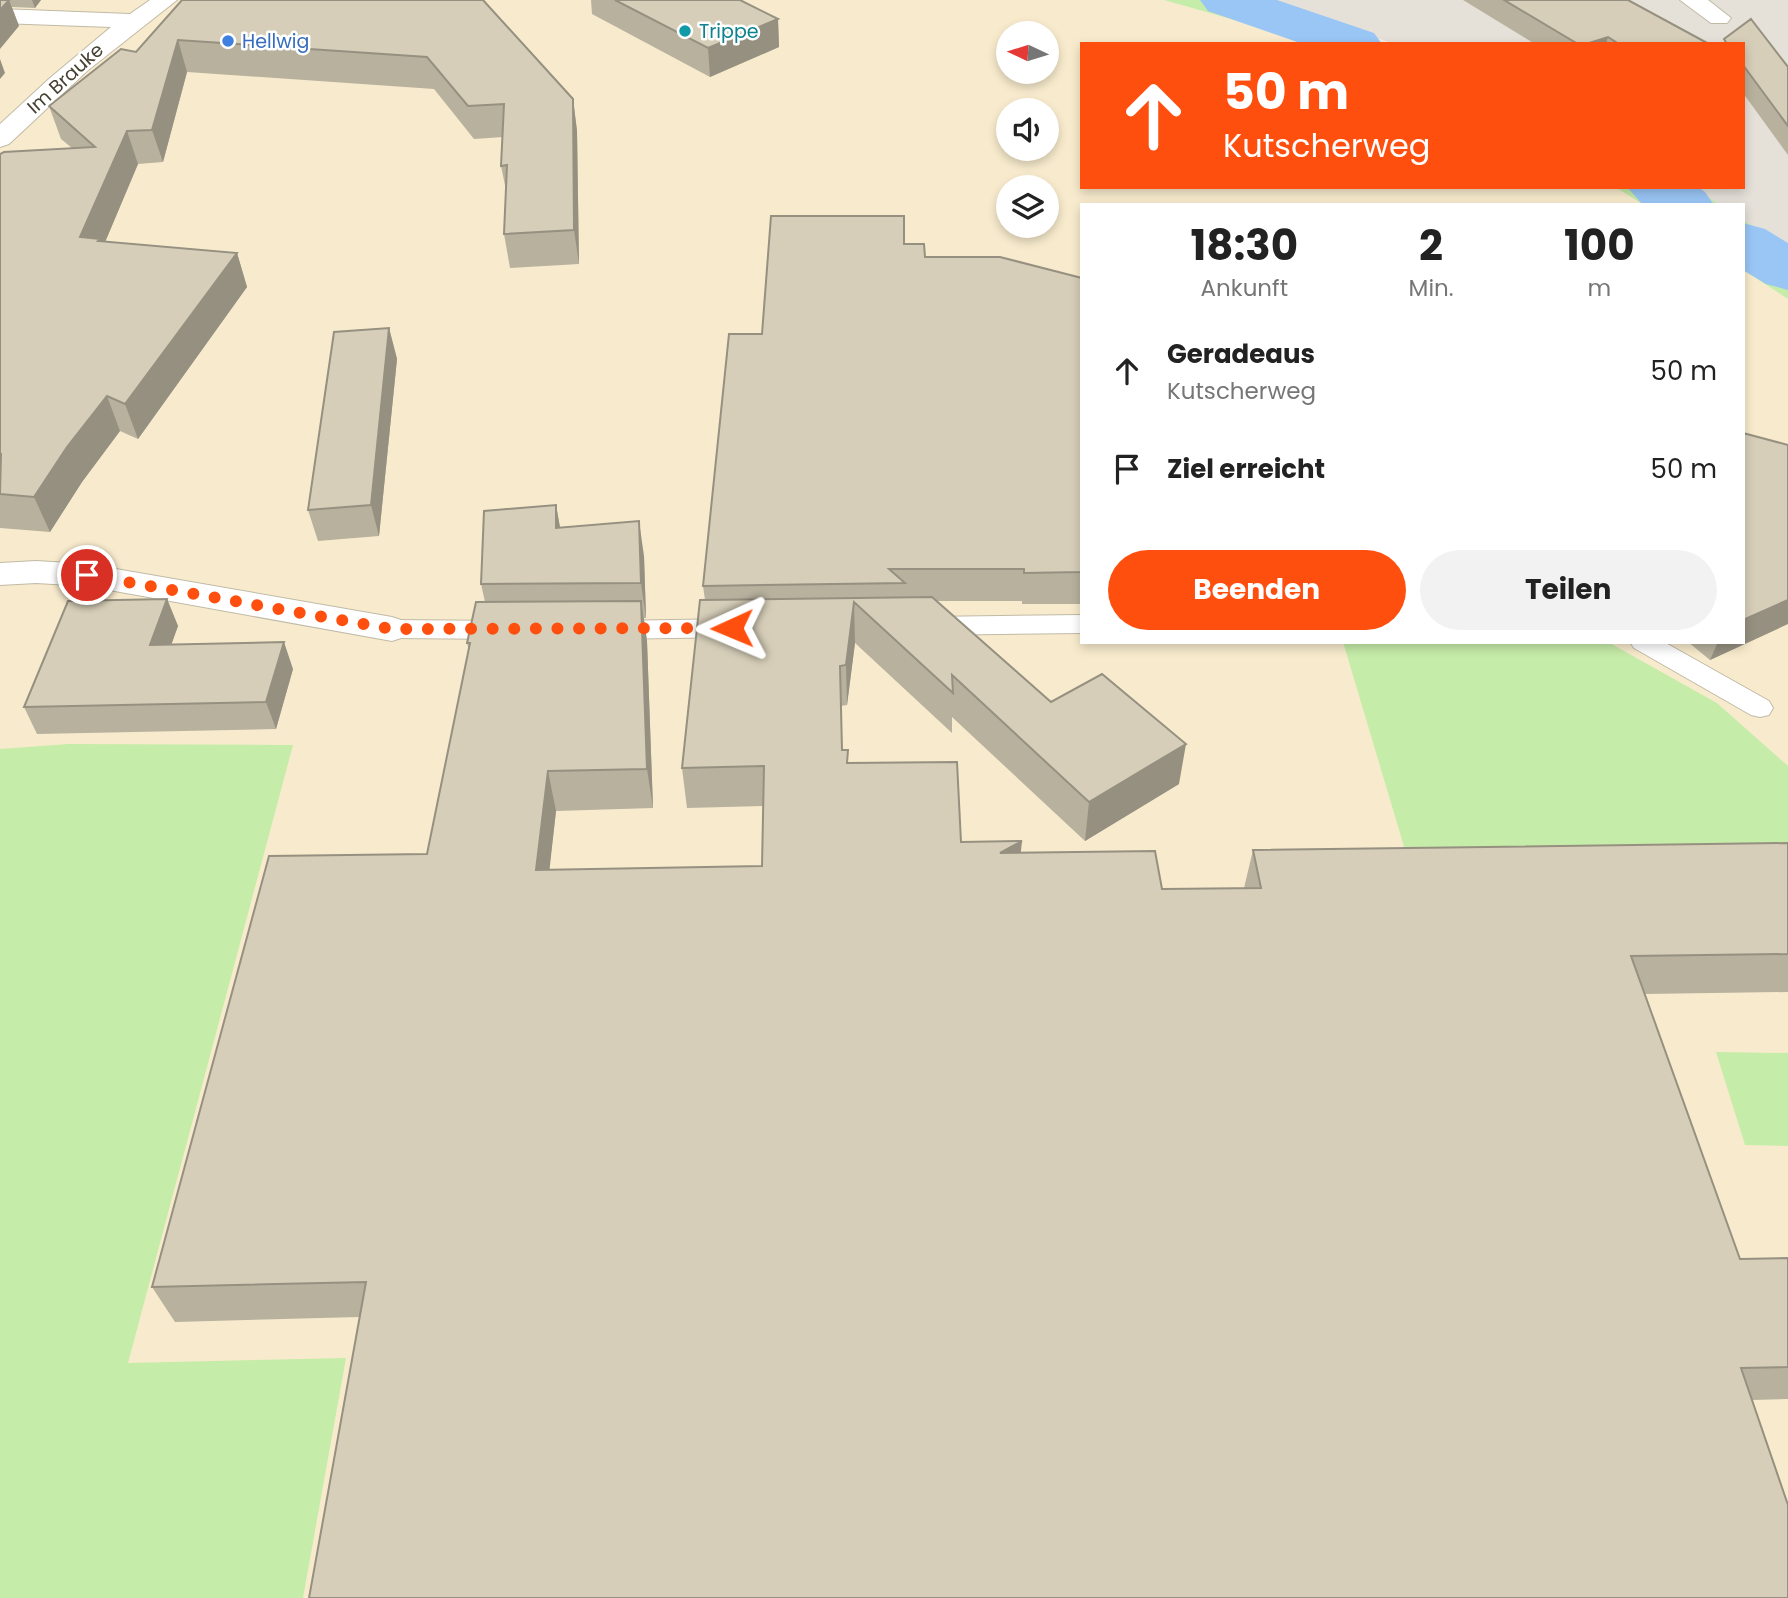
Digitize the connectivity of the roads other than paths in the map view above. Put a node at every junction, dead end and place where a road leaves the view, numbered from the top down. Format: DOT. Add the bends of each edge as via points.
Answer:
graph roads {
  1 [pos="165,0"];
  2 [pos="1692,0"];
  3 [pos="0,16"];
  4 [pos="1719,18"];
  5 [pos="134,21"];
  6 [pos="0,139"];
  7 [pos="0,574"];
  8 [pos="1080,624"];
  9 [pos="902,626"];
  10 [pos="764,628"];
  11 [pos="392,629"];
  12 [pos="530,630"];
  13 [pos="585,630"];
  14 [pos="1647,644"];
  15 [pos="1760,708"];
  1 -- 5 [label="street, Im Brauke"];
  2 -- 4 [label="street"];
  3 -- 5 [label="street, Im Brauke"];
  5 -- 6 [label="street, Im Brauke" via="65,75"];
  7 -- 11 [label="street" via="87,575"];
  8 -- 9 [label="lane"];
  10 -- 13 [label="lane"];
  11 -- 12 [label="lane"];
  14 -- 15 [label="lane"];
}
